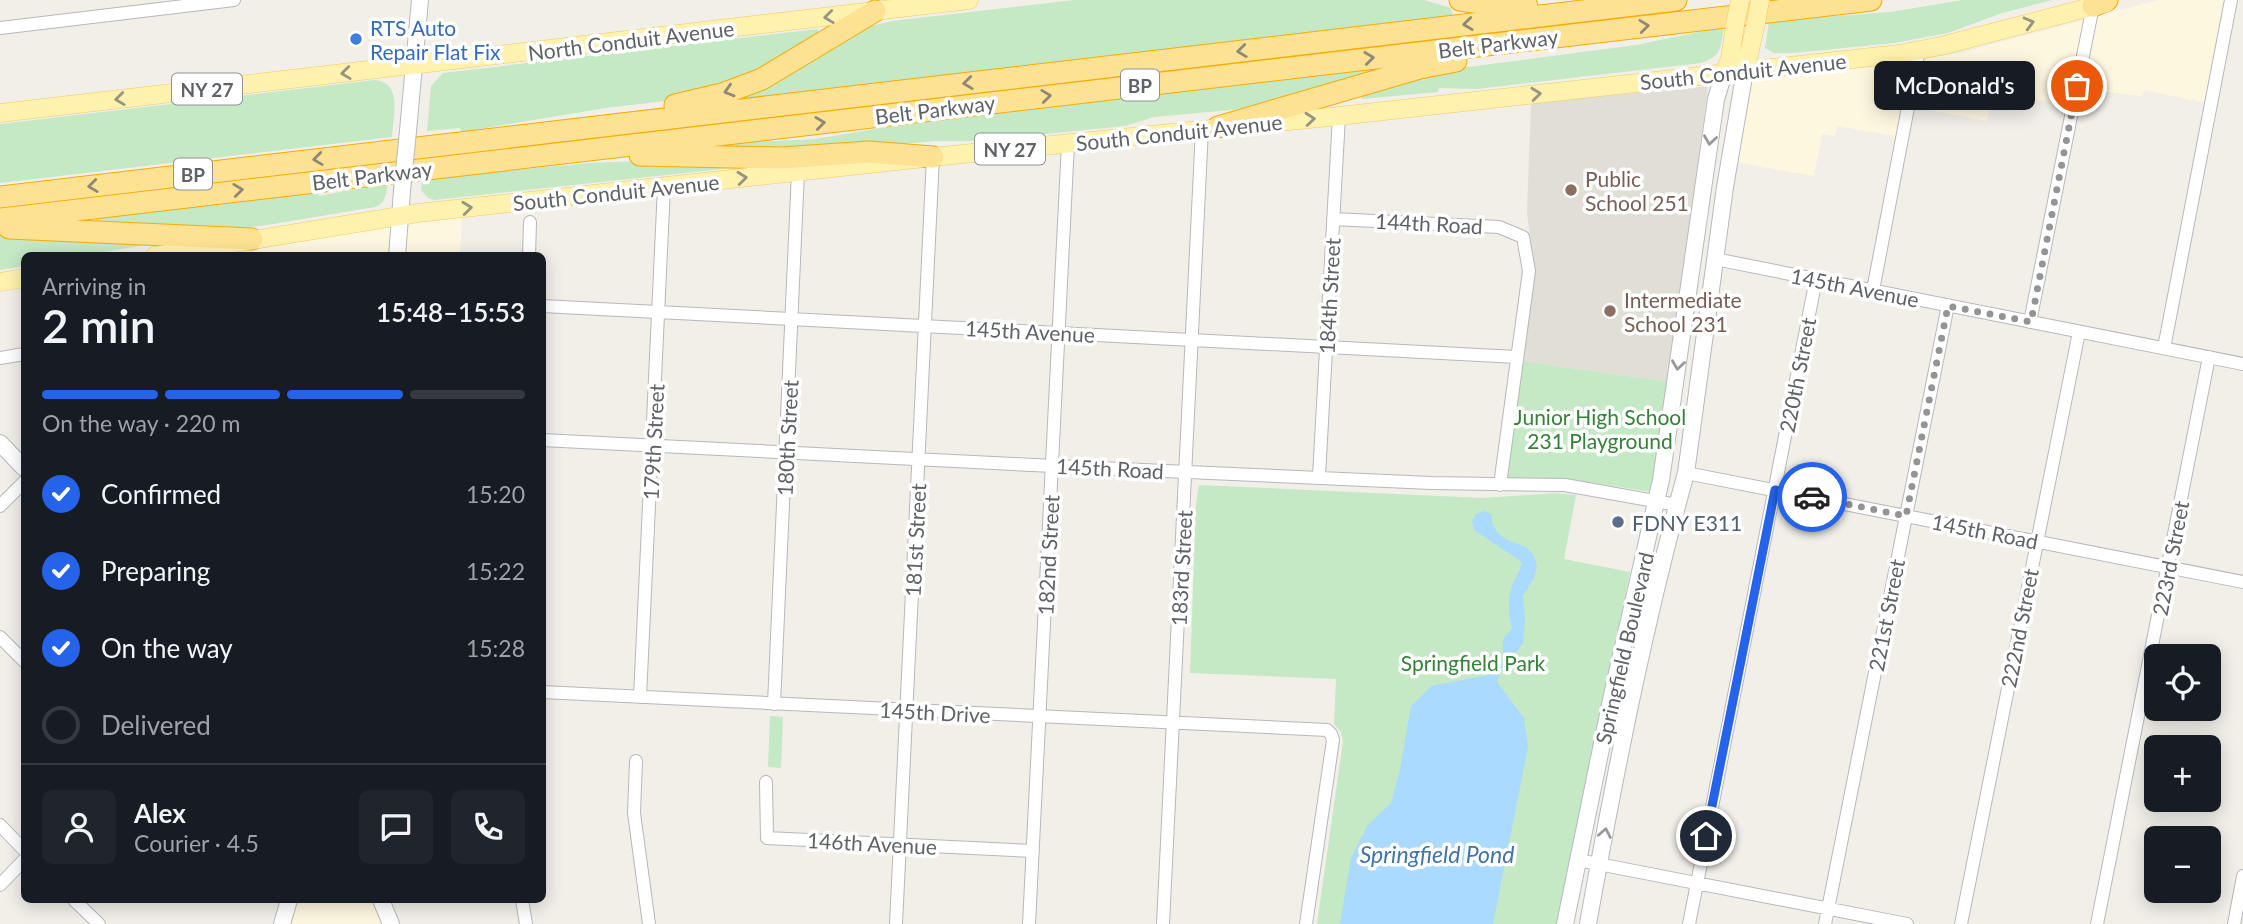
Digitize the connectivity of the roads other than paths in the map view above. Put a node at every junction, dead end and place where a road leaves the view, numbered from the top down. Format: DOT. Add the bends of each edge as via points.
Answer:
graph roads {
  1 [pos="234,0"];
  2 [pos="420,0"];
  3 [pos="969,0"];
  4 [pos="1460,0"];
  5 [pos="1676,0"];
  6 [pos="1740,0"];
  7 [pos="1760,0"];
  8 [pos="1871,0"];
  9 [pos="2116,0"];
  10 [pos="2230,0"];
  11 [pos="2100,3"];
  12 [pos="2243,3"];
  13 [pos="874,6"];
  14 [pos="1609,8"];
  15 [pos="0,28"];
  16 [pos="1607,31"];
  17 [pos="1919,50"];
  18 [pos="414,65"];
  19 [pos="1745,71"];
  20 [pos="1724,73"];
  21 [pos="0,113"];
  22 [pos="1339,116"];
  23 [pos="1210,128"];
  24 [pos="530,134"];
  25 [pos="1068,143"];
  26 [pos="557,153"];
  27 [pos="933,157"];
  28 [pos="798,172"];
  29 [pos="664,187"];
  30 [pos="0,197"];
  31 [pos="400,216"];
  32 [pos="0,219"];
  33 [pos="1333,219"];
  34 [pos="530,222"];
  35 [pos="0,228"];
  36 [pos="252,239"];
  37 [pos="178,252"];
  38 [pos="397,252"];
  39 [pos="529,252"];
  40 [pos="1715,259"];
  41 [pos="21,278"];
  42 [pos="1816,279"];
  43 [pos="0,282"];
  44 [pos="1873,290"];
  45 [pos="546,306"];
  46 [pos="1948,306"];
  47 [pos="660,312"];
  48 [pos="793,319"];
  49 [pos="2031,322"];
  50 [pos="926,326"];
  51 [pos="1058,332"];
  52 [pos="2079,332"];
  53 [pos="1193,339"];
  54 [pos="1326,346"];
  55 [pos="2164,348"];
  56 [pos="21,354"];
  57 [pos="1517,357"];
  58 [pos="2209,357"];
  59 [pos="0,358"];
  60 [pos="2243,364"];
  61 [pos="546,440"];
  62 [pos="0,443"];
  63 [pos="652,445"];
  64 [pos="786,452"];
  65 [pos="919,459"];
  66 [pos="21,465"];
  67 [pos="1053,466"];
  68 [pos="1186,472"];
  69 [pos="1686,473"];
  70 [pos="1320,477"];
  71 [pos="21,485"];
  72 [pos="1500,485"];
  73 [pos="1775,490"];
  74 [pos="1656,501"];
  75 [pos="1677,505"];
  76 [pos="0,506"];
  77 [pos="1906,516"];
  78 [pos="2036,541"];
  79 [pos="2168,567"];
  80 [pos="2243,582"];
  81 [pos="0,637"];
  82 [pos="21,659"];
  83 [pos="546,692"];
  84 [pos="640,697"];
  85 [pos="774,704"];
  86 [pos="906,711"];
  87 [pos="1040,717"];
  88 [pos="1174,723"];
  89 [pos="636,761"];
  90 [pos="766,782"];
  91 [pos="0,825"];
  92 [pos="900,844"];
  93 [pos="21,847"];
  94 [pos="1033,851"];
  95 [pos="1578,860"];
  96 [pos="21,863"];
  97 [pos="1599,863"];
  98 [pos="2243,876"];
  99 [pos="1697,882"];
  100 [pos="0,885"];
  101 [pos="77,903"];
  102 [pos="288,903"];
  103 [pos="382,903"];
  104 [pos="522,903"];
  105 [pos="1828,908"];
  106 [pos="99,924"];
  107 [pos="282,924"];
  108 [pos="391,924"];
  109 [pos="526,924"];
  110 [pos="649,924"];
  111 [pos="896,924"];
  112 [pos="1030,924"];
  113 [pos="1163,924"];
  114 [pos="1306,924"];
  115 [pos="1565,924"];
  116 [pos="1588,924"];
  117 [pos="1689,924"];
  118 [pos="1825,924"];
  119 [pos="1907,924"];
  120 [pos="1961,924"];
  121 [pos="2097,924"];
  122 [pos="2234,924"];
  1 -- 15 [label="street"];
  2 -- 18 [label="street"];
  3 -- 13 [label="main road, North Conduit Avenue / NY 27"];
  4 -- 14 [label="highway" via="1502,6"];
  5 -- 14 [label="highway, Belt Parkway / BP"];
  6 -- 20 [label="main road, Springfield Boulevard, bridge"];
  7 -- 19 [label="main road, Springfield Boulevard, bridge"];
  16 -- 8 [label="highway, Belt Parkway / BP, one-way"];
  9 -- 11 [label="main road, South Conduit Avenue / NY 27"];
  10 -- 12 [label="street"];
  10 -- 55 [label="street"];
  17 -- 11 [label="main road, South Conduit Avenue / NY 27, one-way"];
  11 -- 49 [label="street"];
  13 -- 18 [label="main road, North Conduit Avenue / NY 27, one-way"];
  13 -- 24 [label="highway, one-way" via="774,73 737,89"];
  14 -- 24 [label="highway, Belt Parkway / BP, one-way"];
  16 -- 23 [label="highway" via="1520,52 1430,66"];
  26 -- 16 [label="highway, Belt Parkway / BP, one-way"];
  17 -- 19 [label="main road, South Conduit Avenue / NY 27"];
  17 -- 44 [label="street"];
  18 -- 21 [label="main road, North Conduit Avenue / NY 27, one-way"];
  18 -- 31 [label="street, bridge"];
  19 -- 20 [label="main road, South Conduit Avenue / NY 27"];
  19 -- 40 [label="street, Springfield Boulevard"];
  22 -- 20 [label="main road, South Conduit Avenue / NY 27, one-way"];
  20 -- 74 [label="street, Springfield Boulevard, one-way" via="1716,99"];
  23 -- 22 [label="main road, South Conduit Avenue / NY 27, one-way"];
  22 -- 33 [label="street, 184th Street"];
  23 -- 25 [label="main road, South Conduit Avenue / NY 27"];
  23 -- 53 [label="street, 183rd Street"];
  24 -- 30 [label="highway, Belt Parkway / BP, one-way"];
  25 -- 27 [label="main road, South Conduit Avenue / NY 27"];
  25 -- 51 [label="street, 182nd Street"];
  26 -- 27 [label="highway" via="781,158 869,152"];
  32 -- 26 [label="highway, Belt Parkway / BP, one-way"];
  27 -- 28 [label="main road, South Conduit Avenue / NY 27"];
  27 -- 50 [label="street, 181st Street"];
  29 -- 28 [label="main road, South Conduit Avenue / NY 27, one-way"];
  28 -- 48 [label="street, 180th Street"];
  31 -- 29 [label="main road, South Conduit Avenue / NY 27, one-way"];
  29 -- 47 [label="street, 179th Street"];
  31 -- 36 [label="main road, South Conduit Avenue / NY 27"];
  31 -- 38 [label="street"];
  33 -- 54 [label="street, 184th Street"];
  33 -- 57 [label="street, 144th Road" via="1499,227 1523,237 1530,271"];
  34 -- 39 [label="street"];
  35 -- 36 [label="highway"];
  36 -- 37 [label="main road, South Conduit Avenue / NY 27"];
  40 -- 42 [label="street, 145th Avenue"];
  40 -- 69 [label="street, Springfield Boulevard"];
  41 -- 43 [label="main road"];
  42 -- 44 [label="street, 145th Avenue"];
  42 -- 73 [label="street, 220th Street"];
  44 -- 46 [label="street, 145th Avenue"];
  45 -- 47 [label="street, 145th Avenue"];
  46 -- 49 [label="street, 145th Avenue"];
  46 -- 77 [label="street, 221st Street"];
  47 -- 48 [label="street, 145th Avenue"];
  47 -- 63 [label="street, 179th Street"];
  48 -- 50 [label="street, 145th Avenue"];
  48 -- 64 [label="street, 180th Street"];
  49 -- 52 [label="street, 145th Avenue"];
  50 -- 51 [label="street, 145th Avenue"];
  50 -- 65 [label="street, 181st Street"];
  51 -- 53 [label="street, 145th Avenue"];
  51 -- 67 [label="street, 182nd Street"];
  52 -- 55 [label="street, 145th Avenue"];
  52 -- 78 [label="street, 222nd Street"];
  53 -- 54 [label="street, 145th Avenue"];
  53 -- 68 [label="street, 183rd Street"];
  54 -- 57 [label="street, 145th Avenue"];
  54 -- 70 [label="street, 184th Street"];
  55 -- 58 [label="street, 145th Avenue"];
  56 -- 59 [label="street"];
  57 -- 72 [label="street"];
  58 -- 60 [label="street, 145th Avenue"];
  58 -- 79 [label="street, 223rd Street"];
  61 -- 63 [label="street, 145th Road"];
  62 -- 66 [label="street"];
  63 -- 64 [label="street, 145th Road"];
  63 -- 84 [label="street, 179th Street"];
  64 -- 65 [label="street, 145th Road"];
  64 -- 85 [label="street, 180th Street"];
  65 -- 67 [label="street, 145th Road"];
  65 -- 86 [label="street, 181st Street"];
  67 -- 68 [label="street, 145th Road"];
  67 -- 87 [label="street, 182nd Street"];
  68 -- 70 [label="street, 145th Road"];
  68 -- 88 [label="street, 183rd Street"];
  69 -- 73 [label="street, 145th Road"];
  69 -- 75 [label="street, Springfield Boulevard"];
  70 -- 72 [label="street, 145th Road"];
  71 -- 76 [label="street"];
  72 -- 74 [label="street, 145th Road" via="1565,485"];
  73 -- 77 [label="street, 145th Road"];
  73 -- 99 [label="street, 220th Street"];
  74 -- 75 [label="street, 145th Road"];
  74 -- 95 [label="street, Springfield Boulevard"];
  97 -- 75 [label="street, Springfield Boulevard, one-way"];
  77 -- 78 [label="street, 145th Road"];
  77 -- 105 [label="street, 221st Street"];
  78 -- 79 [label="street, 145th Road"];
  78 -- 120 [label="street, 222nd Street"];
  79 -- 80 [label="street, 145th Road"];
  79 -- 121 [label="street, 223rd Street"];
  81 -- 82 [label="street"];
  83 -- 84 [label="street, 145th Drive"];
  84 -- 85 [label="street, 145th Drive"];
  85 -- 86 [label="street, 145th Drive"];
  86 -- 87 [label="street, 145th Drive"];
  86 -- 92 [label="street, 181st Street"];
  87 -- 88 [label="street, 145th Drive"];
  87 -- 94 [label="street, 182nd Street"];
  88 -- 113 [label="street, 183rd Street"];
  88 -- 114 [label="street, 145th Drive" via="1327,730 1332,734"];
  89 -- 110 [label="street" via="634,813"];
  90 -- 92 [label="street, 146th Avenue" via="767,838"];
  91 -- 93 [label="street"];
  92 -- 94 [label="street, 146th Avenue"];
  92 -- 111 [label="street, 181st Street"];
  94 -- 112 [label="street, 182nd Street"];
  95 -- 97 [label="street"];
  95 -- 115 [label="street, Springfield Boulevard"];
  96 -- 100 [label="street"];
  97 -- 99 [label="street"];
  97 -- 116 [label="street, Springfield Boulevard"];
  98 -- 122 [label="street"];
  99 -- 105 [label="street"];
  99 -- 117 [label="street, 220th Street"];
  101 -- 106 [label="street"];
  102 -- 107 [label="street"];
  103 -- 108 [label="street"];
  104 -- 109 [label="street"];
  105 -- 118 [label="street, 221st Street"];
  105 -- 119 [label="street"];
}
